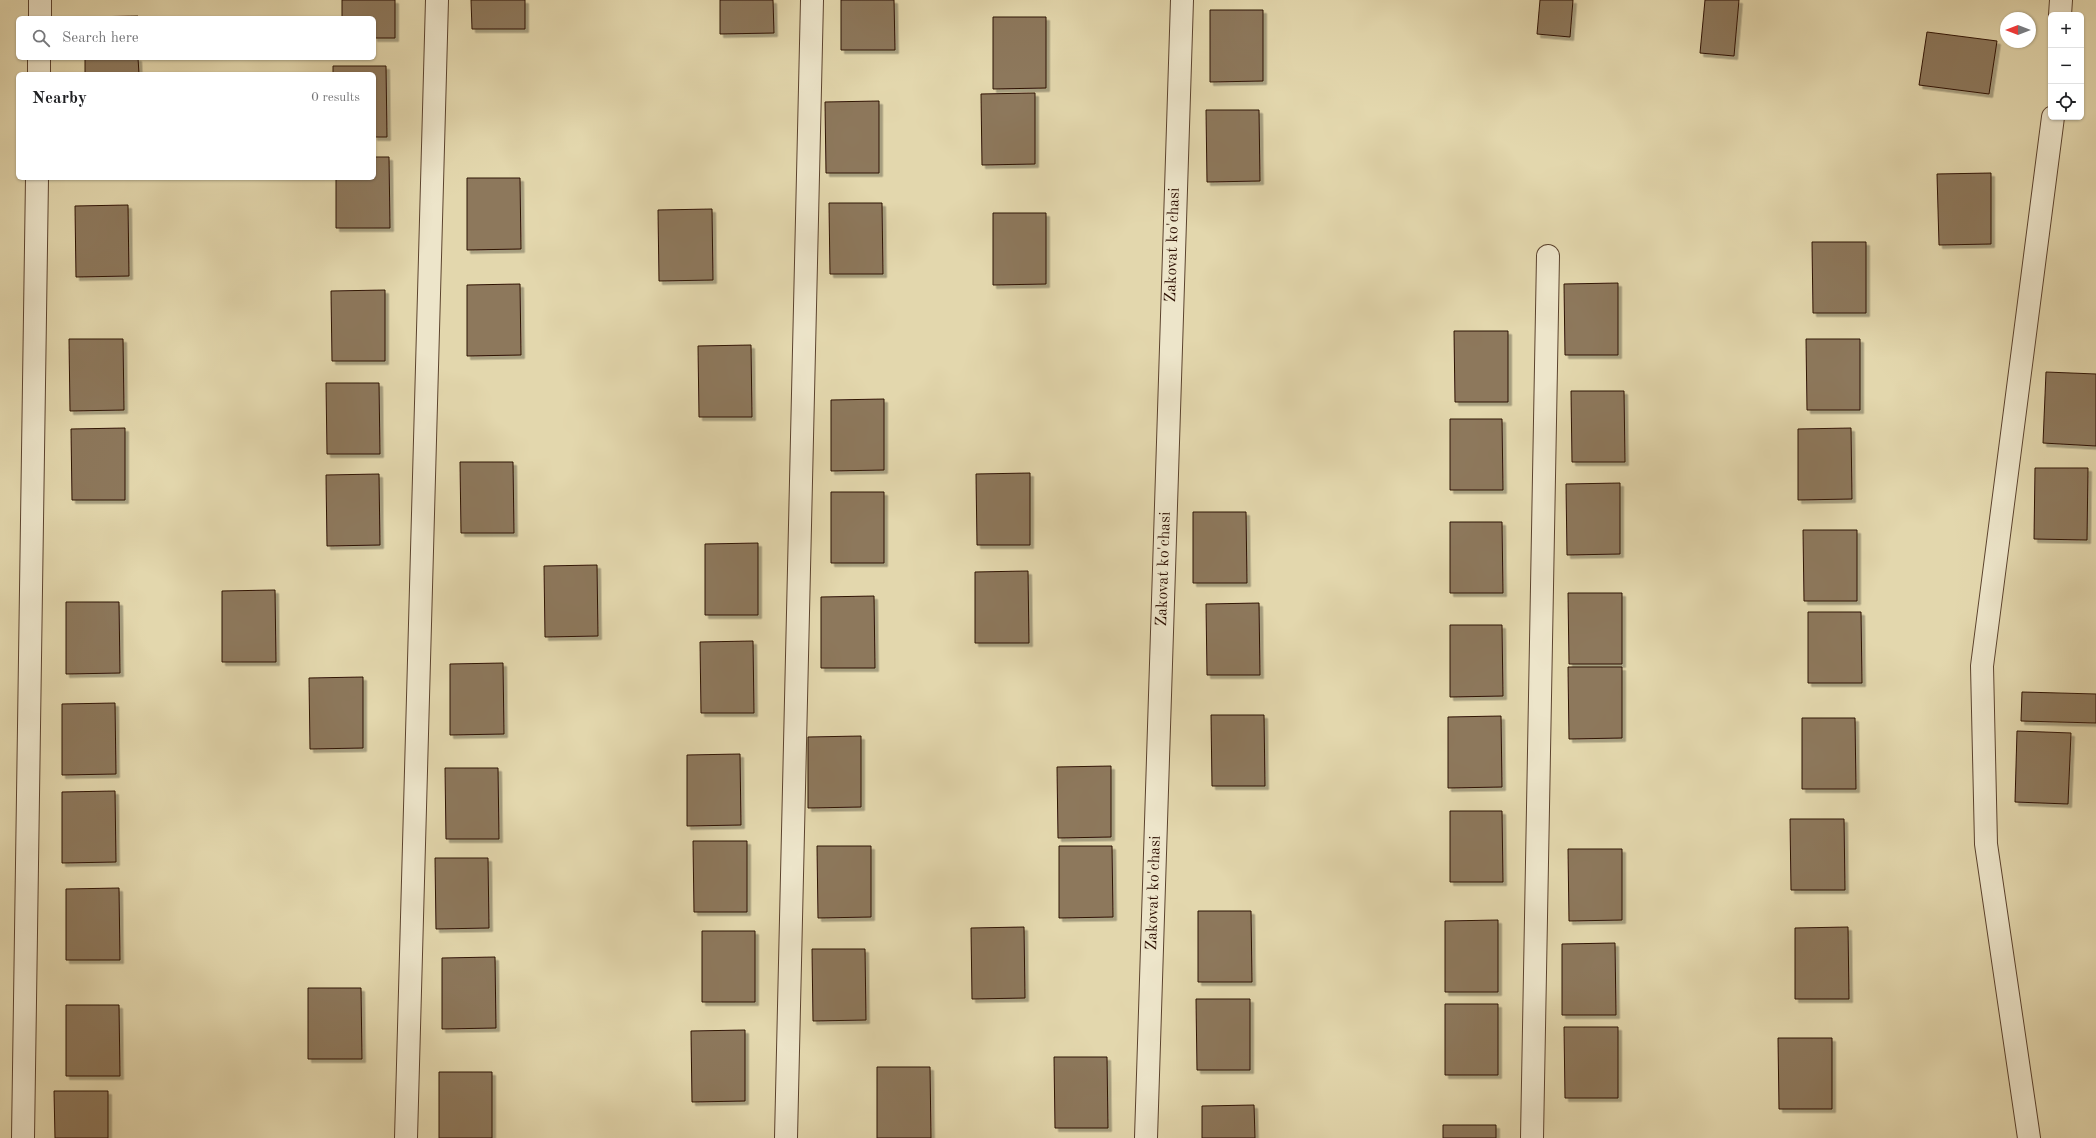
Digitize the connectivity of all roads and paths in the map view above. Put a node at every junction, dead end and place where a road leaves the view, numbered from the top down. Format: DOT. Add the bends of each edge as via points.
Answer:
graph roads {
  1 [pos="40,0"];
  2 [pos="437,0"];
  3 [pos="812,0"];
  4 [pos="1182,0"];
  5 [pos="2061,0"];
  6 [pos="2060,12"];
  7 [pos="40,16"];
  8 [pos="39,60"];
  9 [pos="39,72"];
  10 [pos="2053,120"];
  11 [pos="38,180"];
  12 [pos="1548,256"];
  13 [pos="23,1138"];
  14 [pos="406,1138"];
  15 [pos="786,1138"];
  16 [pos="1146,1138"];
  17 [pos="1532,1138"];
  18 [pos="2029,1138"];
  1 -- 7 [label="street"];
  2 -- 14 [label="street"];
  3 -- 15 [label="street"];
  4 -- 16 [label="street, Zakovat ko'chasi"];
  5 -- 6 [label="street"];
  8 -- 9 [label="street"];
  10 -- 18 [label="street" via="1982,666 1986,844"];
  11 -- 13 [label="street"];
  12 -- 17 [label="street"];
}
